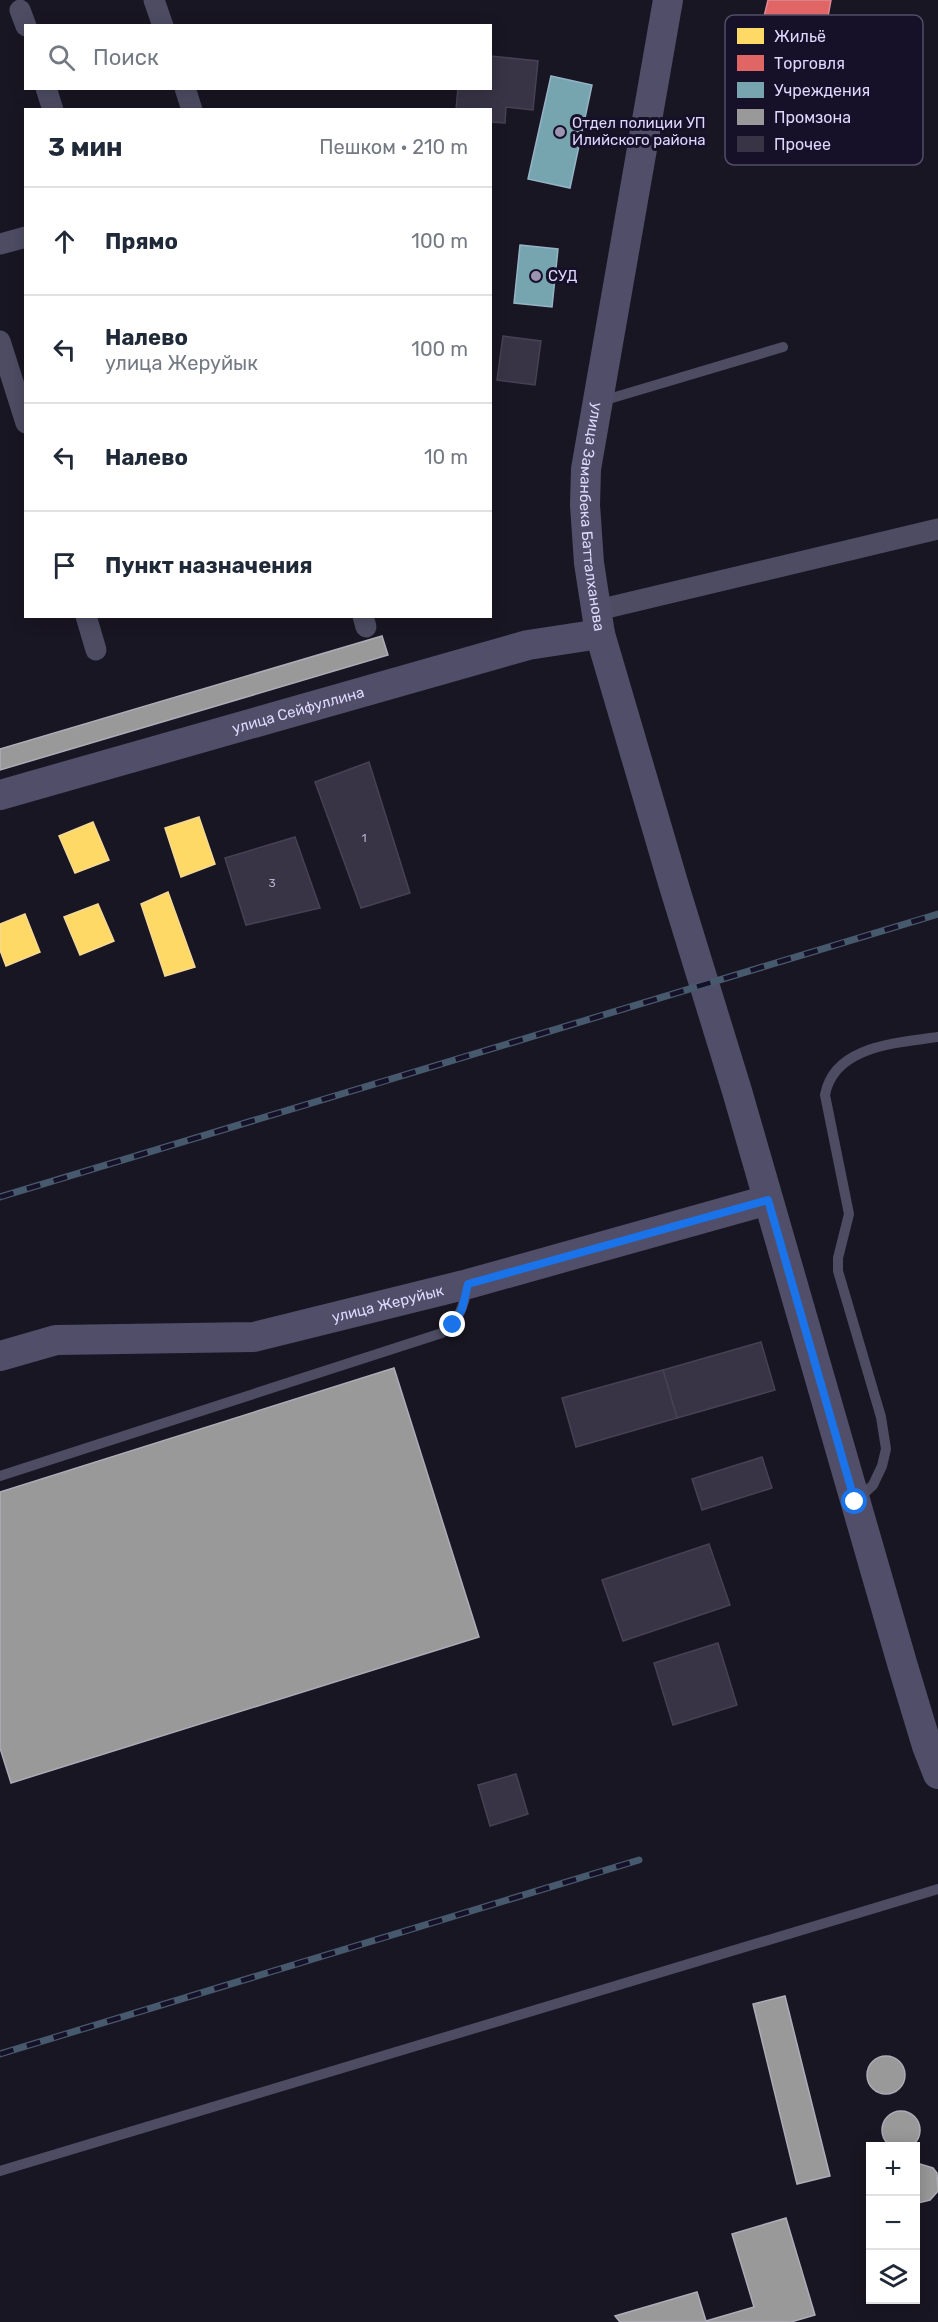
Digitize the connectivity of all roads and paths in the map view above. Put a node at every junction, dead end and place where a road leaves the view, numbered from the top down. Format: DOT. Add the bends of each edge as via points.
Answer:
graph roads {
  1 [pos="154,0"];
  2 [pos="668,0"];
  3 [pos="162,24"];
  4 [pos="47,90"];
  5 [pos="186,90"];
  6 [pos="52,108"];
  7 [pos="191,108"];
  8 [pos="24,238"];
  9 [pos="0,244"];
  10 [pos="0,341"];
  11 [pos="783,348"];
  12 [pos="597,402"];
  13 [pos="24,417"];
  14 [pos="938,530"];
  15 [pos="87,618"];
  16 [pos="599,622"];
  17 [pos="96,650"];
  18 [pos="0,795"];
  19 [pos="938,1036"];
  20 [pos="768,1200"];
  21 [pos="468,1284"];
  22 [pos="0,1356"];
  23 [pos="0,1476"];
  24 [pos="855,1502"];
  25 [pos="938,1774"];
  26 [pos="938,1889"];
  27 [pos="0,2171"];
  1 -- 3 [label="street"];
  2 -- 12 [label="main road, улица Заманбека Батталханова"];
  4 -- 6 [label="street"];
  5 -- 7 [label="street"];
  8 -- 9 [label="street"];
  10 -- 13 [label="street"];
  11 -- 12 [label="lane"];
  12 -- 16 [label="main road, улица Заманбека Батталханова" via="586,469 585,505"];
  14 -- 16 [label="street"];
  15 -- 17 [label="street"];
  16 -- 18 [label="main road, улица Сейфуллина"];
  16 -- 20 [label="main road, улица Заманбека Батталханова"];
  19 -- 24 [label="lane" via="877,1046 841,1064 826,1084 849,1215 838,1271 881,1417 886,1449 873,1485"];
  20 -- 21 [label="main road, улица Жеруйык"];
  20 -- 24 [label="main road"];
  21 -- 22 [label="main road, улица Жеруйык" via="254,1337 56,1340"];
  21 -- 23 [label="lane" via="462,1309 453,1325 442,1333"];
  24 -- 25 [label="main road"];
  26 -- 27 [label="lane"];
}
